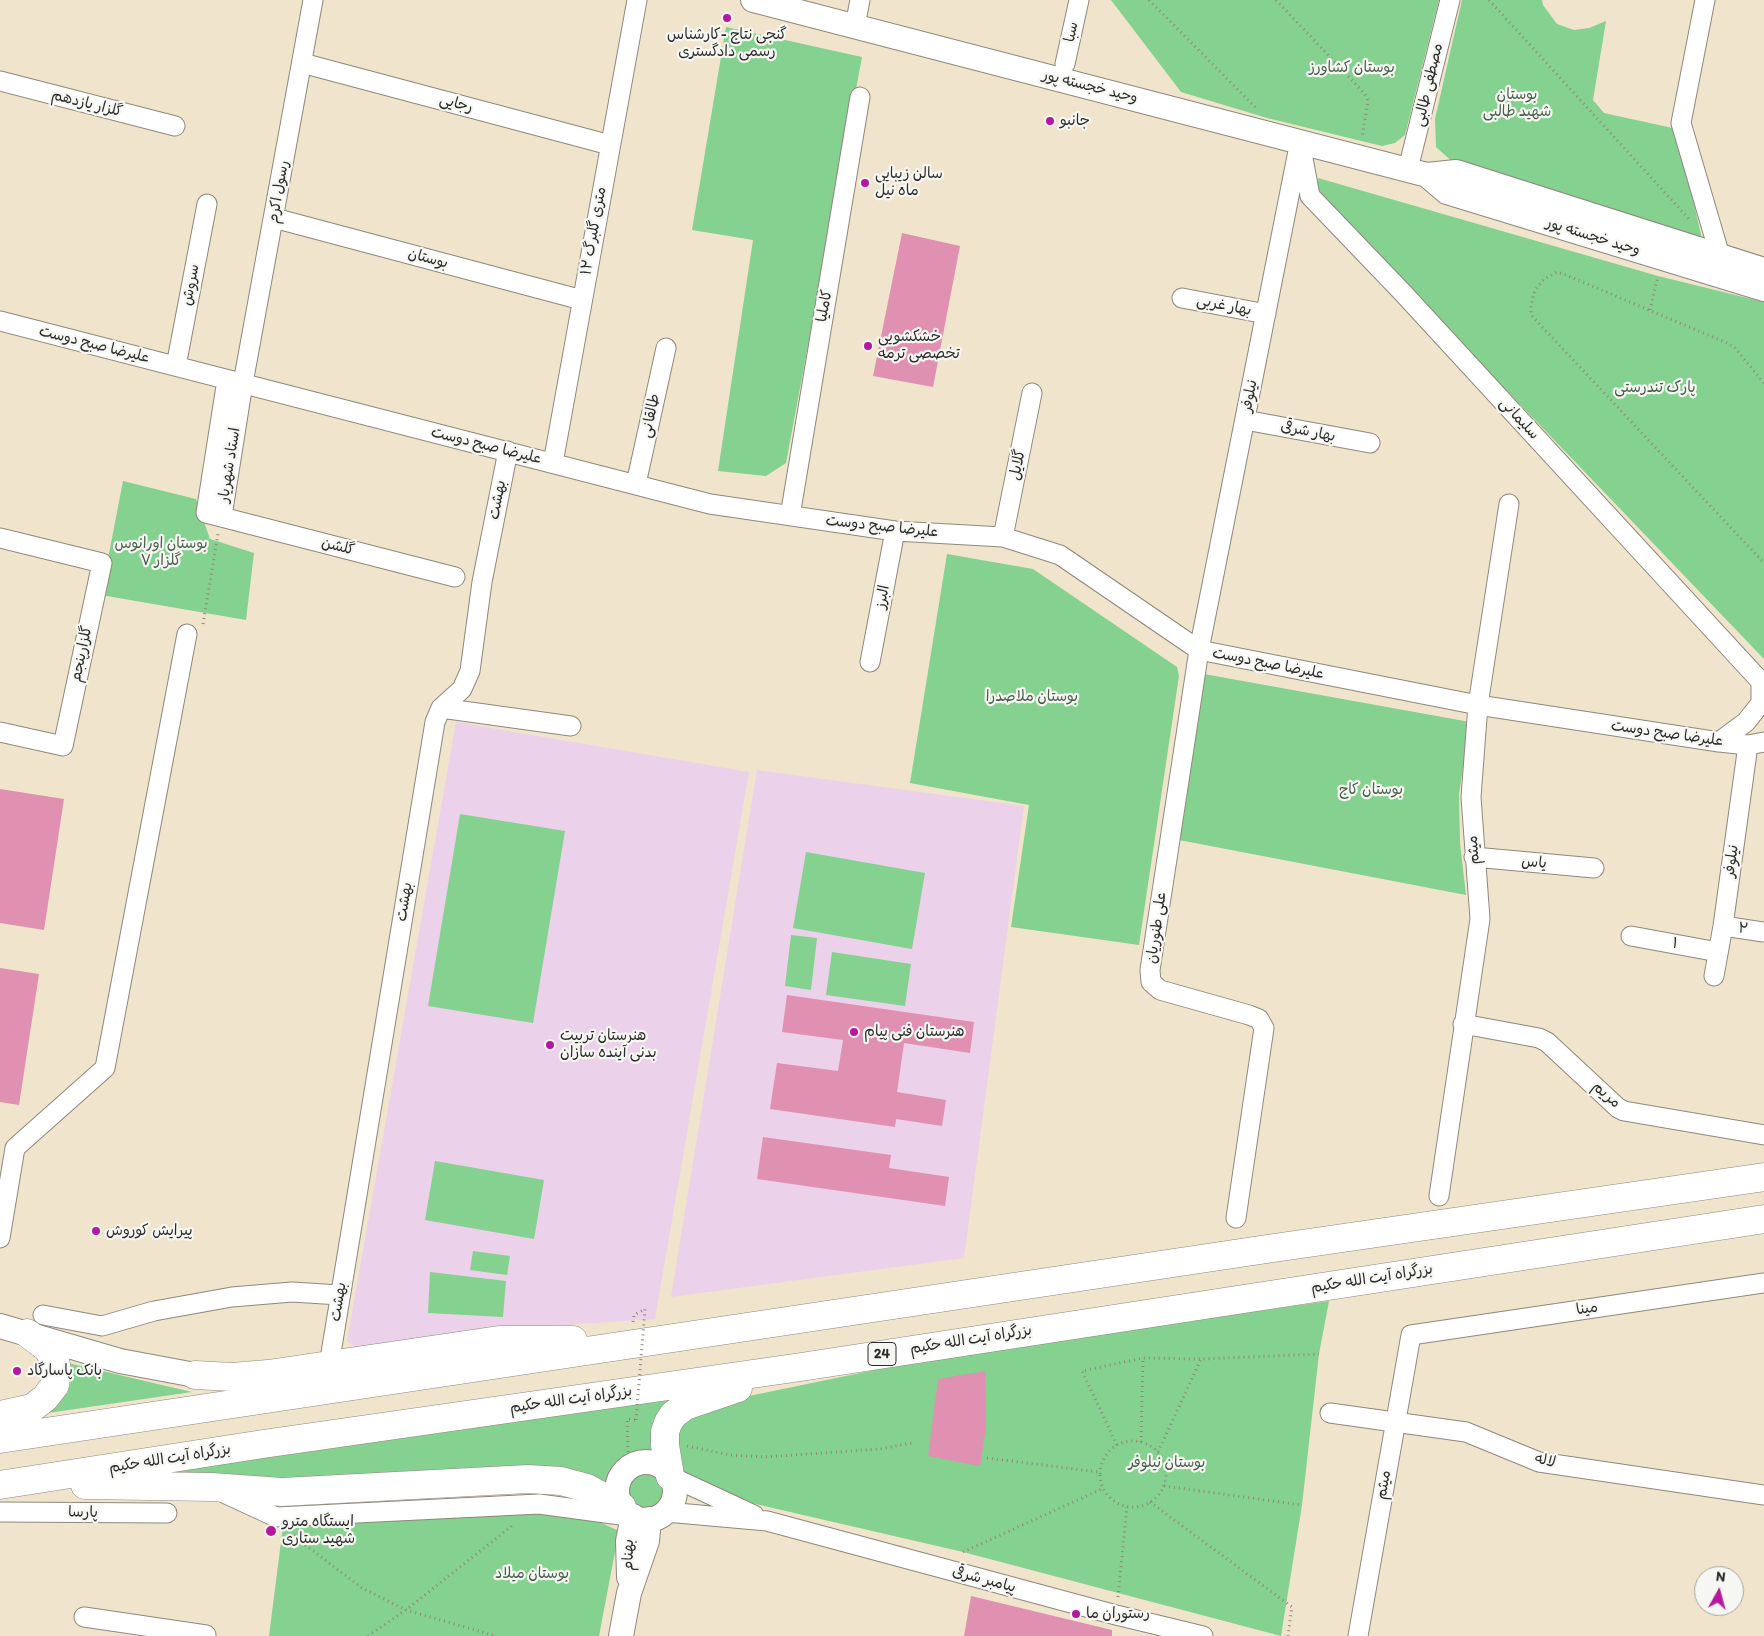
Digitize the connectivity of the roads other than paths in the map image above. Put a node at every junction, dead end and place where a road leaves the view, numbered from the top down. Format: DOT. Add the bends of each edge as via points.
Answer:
graph roads {
  1 [pos="313,0"];
  2 [pos="638,0"];
  3 [pos="753,0"];
  4 [pos="860,0"];
  5 [pos="1079,0"];
  6 [pos="1450,0"];
  7 [pos="1705,0"];
  8 [pos="855,26"];
  9 [pos="302,63"];
  10 [pos="1065,64"];
  11 [pos="0,82"];
  12 [pos="860,97"];
  13 [pos="175,126"];
  14 [pos="1300,142"];
  15 [pos="610,145"];
  16 [pos="1418,172"];
  17 [pos="206,204"];
  18 [pos="274,218"];
  19 [pos="1720,256"];
  20 [pos="1764,270"];
  21 [pos="1764,290"];
  22 [pos="1182,298"];
  23 [pos="582,300"];
  24 [pos="1266,314"];
  25 [pos="0,321"];
  26 [pos="666,348"];
  27 [pos="176,366"];
  28 [pos="235,382"];
  29 [pos="1032,393"];
  30 [pos="1245,420"];
  31 [pos="1370,443"];
  32 [pos="508,452"];
  33 [pos="553,463"];
  34 [pos="636,484"];
  35 [pos="1509,504"];
  36 [pos="222,516"];
  37 [pos="790,516"];
  38 [pos="895,532"];
  39 [pos="1004,537"];
  40 [pos="0,538"];
  41 [pos="455,576"];
  42 [pos="187,634"];
  43 [pos="1199,650"];
  44 [pos="870,662"];
  45 [pos="1762,683"];
  46 [pos="1478,705"];
  47 [pos="440,708"];
  48 [pos="571,726"];
  49 [pos="0,732"];
  50 [pos="1719,742"];
  51 [pos="1756,744"];
  52 [pos="1474,857"];
  53 [pos="1594,868"];
  54 [pos="1723,926"];
  55 [pos="1764,932"];
  56 [pos="1631,936"];
  57 [pos="1718,952"];
  58 [pos="1714,976"];
  59 [pos="1463,1024"];
  60 [pos="1764,1135"];
  61 [pos="1764,1177"];
  62 [pos="1439,1196"];
  63 [pos="1236,1218"];
  64 [pos="1764,1219"];
  65 [pos="0,1238"];
  66 [pos="1764,1283"];
  67 [pos="340,1295"];
  68 [pos="35,1324"];
  69 [pos="0,1326"];
  70 [pos="1411,1334"];
  71 [pos="670,1340"];
  72 [pos="329,1365"];
  73 [pos="800,1367"];
  74 [pos="195,1375"];
  75 [pos="1330,1413"];
  76 [pos="0,1415"];
  77 [pos="1396,1422"];
  78 [pos="0,1439"];
  79 [pos="670,1476"];
  80 [pos="2,1484"];
  81 [pos="212,1487"];
  82 [pos="1764,1496"];
  83 [pos="0,1512"];
  84 [pos="167,1514"];
  85 [pos="642,1514"];
  86 [pos="766,1521"];
  87 [pos="84,1617"];
  88 [pos="148,1631"];
  89 [pos="206,1635"];
  90 [pos="1199,1635"];
  91 [pos="621,1636"];
  92 [pos="1358,1636"];
  1 -- 9 [label="street, رسول اکرم"];
  2 -- 15 [label="street, ۱۲ متری گلبرگ"];
  3 -- 8 [label="main road, وحید خجسته پور"];
  4 -- 8 [label="street"];
  5 -- 10 [label="street, سبا"];
  6 -- 16 [label="street, مصطفی طالبی"];
  7 -- 19 [label="street" via="1681,123"];
  8 -- 14 [label="main road, وحید خجسته پور"];
  9 -- 15 [label="street, رجایی"];
  9 -- 18 [label="street, رسول اکرم"];
  11 -- 13 [label="street, گلزار یازدهم"];
  12 -- 37 [label="street, کاملیا"];
  14 -- 16 [label="main road, وحید خجسته پور"];
  14 -- 24 [label="street, نیلوفر"];
  14 -- 45 [label="street, سلیمانی" via="1310,196"];
  15 -- 23 [label="street, ۱۲ متری گلبرگ"];
  16 -- 19 [label="main road, وحید خجسته پور" via="1456,172"];
  16 -- 21 [label="main road, وحید خجسته پور" via="1447,192"];
  17 -- 27 [label="street, سروش"];
  18 -- 23 [label="street, بوستان"];
  18 -- 28 [label="street, رسول اکرم"];
  19 -- 20 [label="main road, وحید خجسته پور"];
  22 -- 24 [label="street, بهار غربی"];
  23 -- 33 [label="street, ۱۲ متری گلبرگ"];
  24 -- 30 [label="street, نیلوفر"];
  25 -- 27 [label="street, علیرضا صبح دوست"];
  26 -- 34 [label="street, طالقانی"];
  27 -- 28 [label="street, علیرضا صبح دوست"];
  28 -- 32 [label="street, علیرضا صبح دوست"];
  28 -- 36 [label="street, استاد شهریار"];
  29 -- 39 [label="street, گلایل"];
  30 -- 31 [label="street, بهار شرقی"];
  30 -- 43 [label="street, نیلوفر"];
  32 -- 33 [label="street, علیرضا صبح دوست"];
  32 -- 47 [label="street, بهشت" via="482,582 470,671 462,689"];
  33 -- 34 [label="street, علیرضا صبح دوست"];
  34 -- 37 [label="street, علیرضا صبح دوست" via="710,504"];
  35 -- 46 [label="street, میثم"];
  36 -- 41 [label="street, گلشن"];
  37 -- 38 [label="street, علیرضا صبح دوست"];
  38 -- 39 [label="street, علیرضا صبح دوست"];
  38 -- 44 [label="street, البرز"];
  39 -- 43 [label="street, علیرضا صبح دوست" via="1060,554"];
  40 -- 49 [label="street, گلزارپنجم" via="102,563 63,746"];
  42 -- 65 [label="street" via="105,1068 15,1148"];
  43 -- 46 [label="street, علیرضا صبح دوست"];
  43 -- 63 [label="street, علی طنوریان" via="1150,970 1151,982 1160,990 1249,1015 1260,1020 1264,1028"];
  45 -- 50 [label="street" via="1761,702 1746,722"];
  46 -- 50 [label="street, علیرضا صبح دوست"];
  46 -- 52 [label="street, میثم" via="1471,797"];
  47 -- 48 [label="street"];
  47 -- 67 [label="street, بهشت" via="435,722"];
  50 -- 51 [label="street, علیرضا صبح دوست"];
  51 -- 54 [label="street, نیلوفر"];
  52 -- 53 [label="street, یاس"];
  52 -- 59 [label="street, میثم" via="1480,919"];
  54 -- 55 [label="street, ۲"];
  54 -- 57 [label="street, نیلوفر"];
  56 -- 57 [label="street, ۱"];
  57 -- 58 [label="street, نیلوفر"];
  59 -- 60 [label="street, مریم" via="1547,1042 1624,1111"];
  59 -- 62 [label="street, میثم"];
  61 -- 71 [label="highway"];
  64 -- 73 [label="highway, بزرگراه آیت الله حکیم / 24"];
  66 -- 70 [label="street, مینا"];
  67 -- 68 [label="street" via="292,1292 232,1297 154,1311 102,1326"];
  67 -- 72 [label="street, بهشت"];
  68 -- 69 [label="main road"];
  68 -- 74 [label="main road" via="120,1361"];
  68 -- 76 [label="highway" via="55,1360 55,1385 32,1408"];
  70 -- 77 [label="street, میثم"];
  71 -- 72 [label="highway" via="499,1340"];
  71 -- 78 [label="highway"];
  72 -- 74 [label="highway" via="232,1377"];
  73 -- 79 [label="highway" via="685,1406 673,1415 665,1432"];
  73 -- 80 [label="highway, بزرگراه آیت الله حکیم / 24"];
  75 -- 77 [label="street, لاله"];
  77 -- 82 [label="street, لاله" via="1466,1432 1539,1462"];
  77 -- 92 [label="street, میثم"];
  79 -- 85 [label="main road" via="674,1485 672,1504"];
  79 -- 85 [label="main road" via="665,1469 650,1462 634,1465 622,1475 617,1491"];
  79 -- 86 [label="street, پیامبر شرقی"];
  80 -- 81 [label="highway"];
  81 -- 85 [label="street, پیامبر شرقی" via="276,1517 539,1504"];
  81 -- 85 [label="highway" via="282,1492 561,1480 587,1488"];
  83 -- 84 [label="street, پارسا"];
  85 -- 86 [label="street, پیامبر شرقی"];
  85 -- 91 [label="main road, بهنام" via="628,1541 629,1593"];
  86 -- 90 [label="street, پیامبر شرقی"];
  87 -- 88 [label="street"];
  88 -- 89 [label="street"];
}
